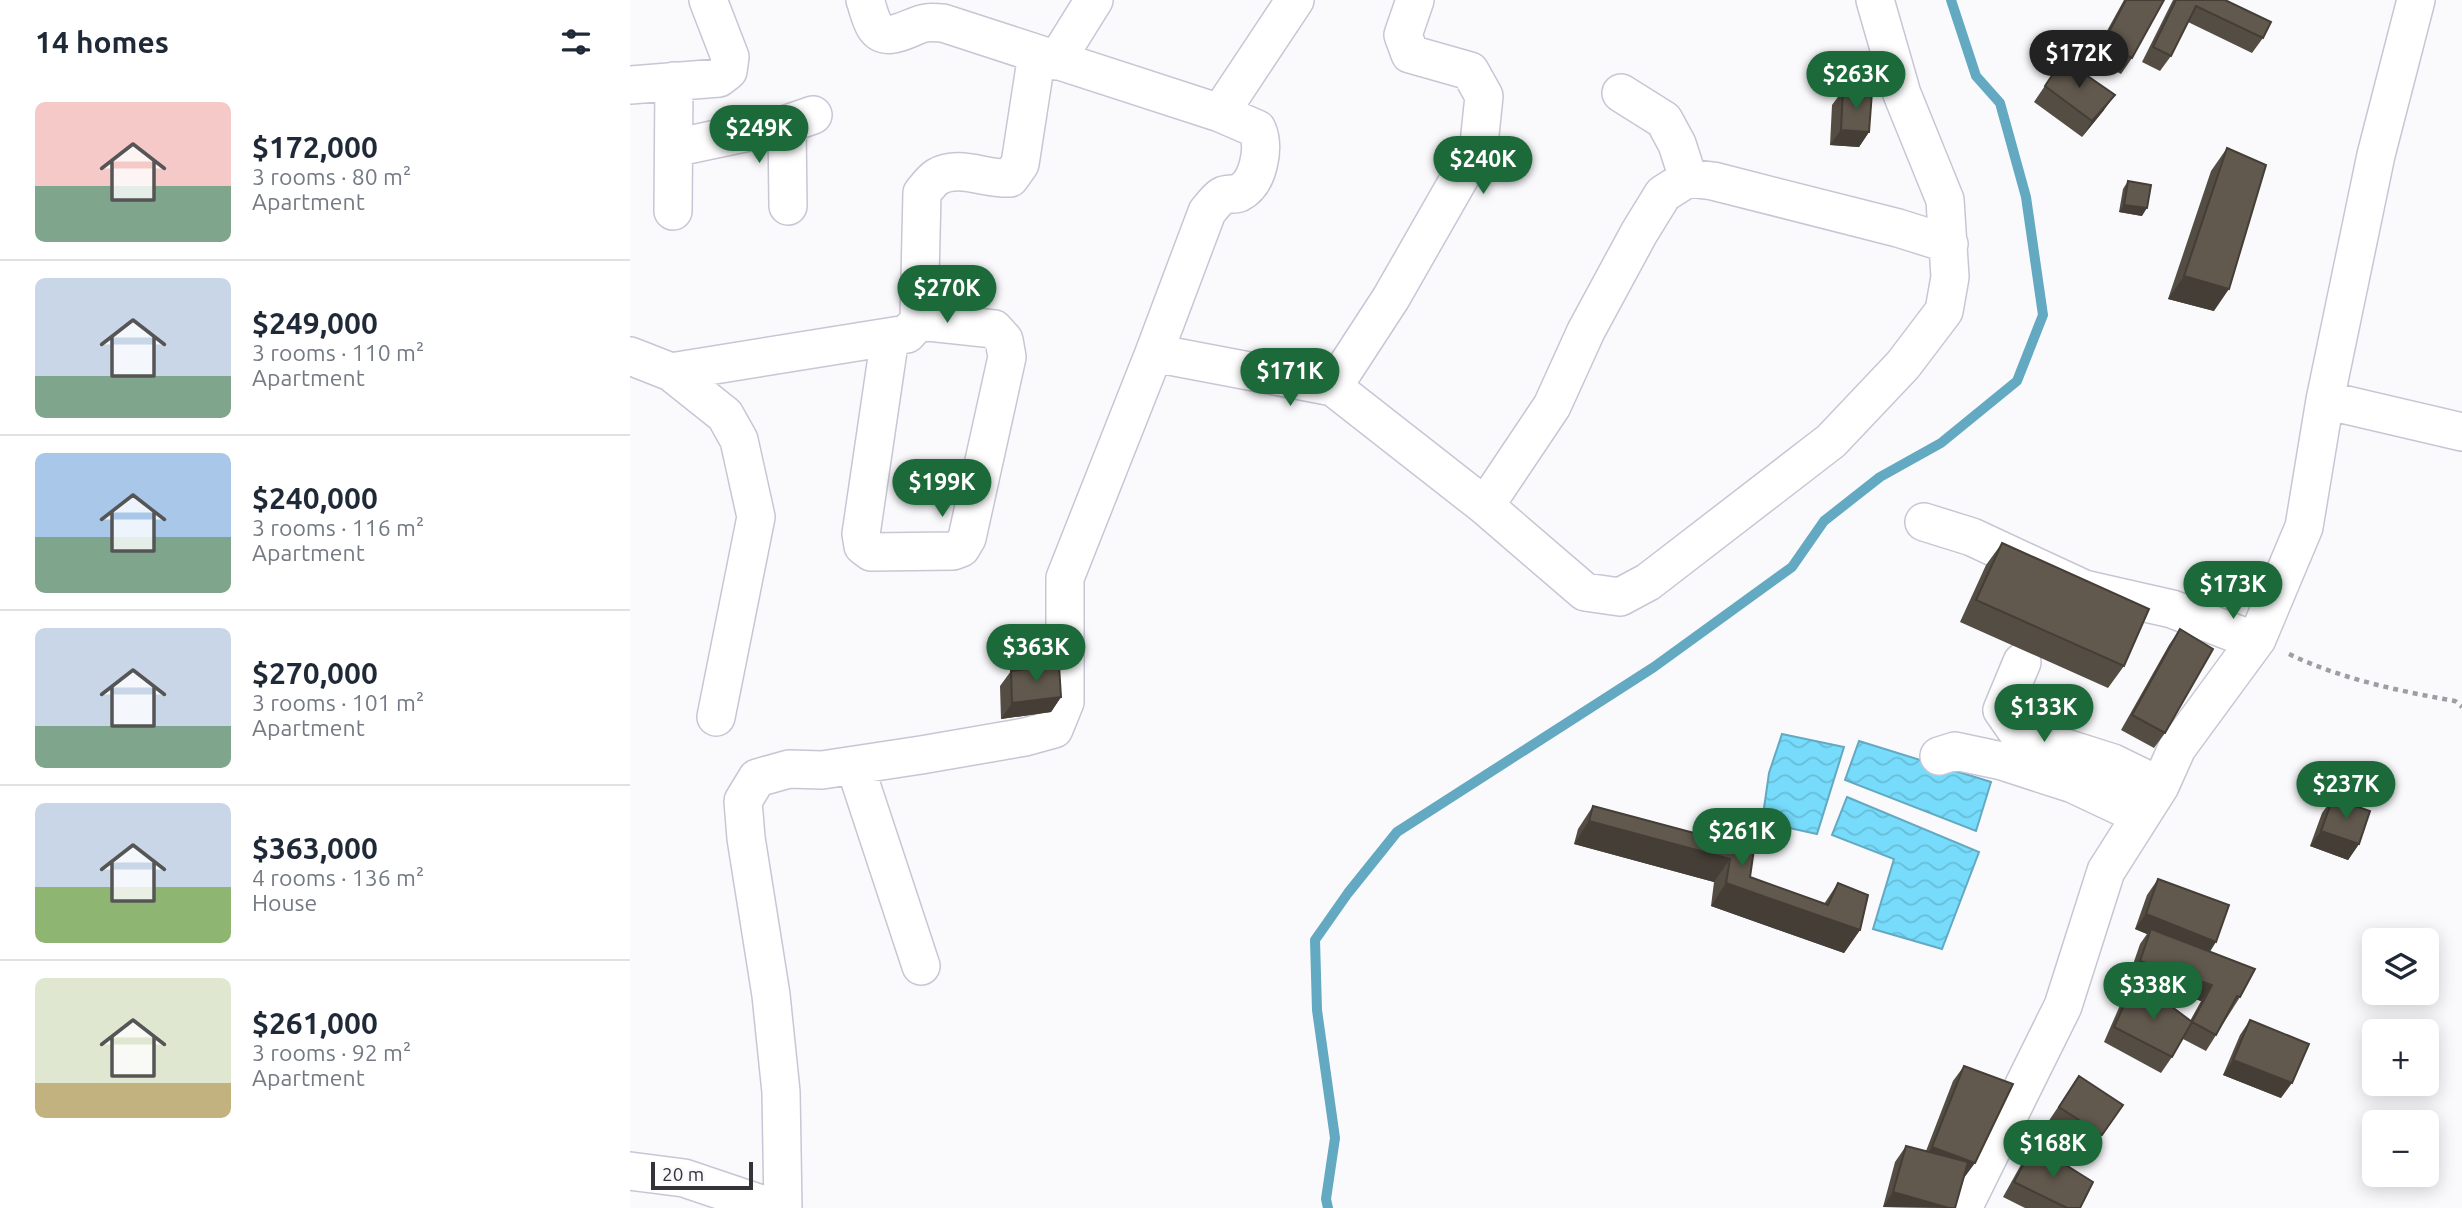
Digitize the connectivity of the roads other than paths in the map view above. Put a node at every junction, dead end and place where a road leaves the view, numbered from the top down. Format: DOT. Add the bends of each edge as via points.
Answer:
graph roads {
  1 [pos="865,0"];
  2 [pos="1094,0"];
  3 [pos="1295,0"];
  4 [pos="1415,0"];
  5 [pos="1875,0"];
  6 [pos="2416,0"];
  7 [pos="714,2"];
  8 [pos="1046,58"];
  9 [pos="674,81"];
  10 [pos="630,85"];
  11 [pos="1621,93"];
  12 [pos="1220,113"];
  13 [pos="674,148"];
  14 [pos="1688,178"];
  15 [pos="788,206"];
  16 [pos="673,211"];
  17 [pos="1949,244"];
  18 [pos="904,329"];
  19 [pos="1154,353"];
  20 [pos="630,356"];
  21 [pos="671,372"];
  22 [pos="1334,387"];
  23 [pos="2325,400"];
  24 [pos="2462,432"];
  25 [pos="1485,506"];
  26 [pos="1924,522"];
  27 [pos="2257,639"];
  28 [pos="2022,662"];
  29 [pos="716,717"];
  30 [pos="1939,756"];
  31 [pos="855,766"];
  32 [pos="2151,801"];
  33 [pos="921,965"];
  34 [pos="630,1171"];
  35 [pos="773,1208"];
  36 [pos="783,1208"];
  37 [pos="1963,1208"];
  1 -- 8 [label="street" via="876,28 885,34 928,22 943,23"];
  2 -- 8 [label="street"];
  3 -- 12 [label="street"];
  4 -- 22 [label="street" via="1403,35 1410,54 1470,71 1484,96 1479,144"];
  5 -- 17 [label="street" via="1902,94 1945,200"];
  6 -- 23 [label="street" via="2376,155"];
  7 -- 9 [label="street" via="730,57 728,71 719,78"];
  8 -- 12 [label="street"];
  8 -- 18 [label="street" via="1020,164 1010,178 996,180 955,171 937,177 922,193"];
  9 -- 10 [label="street"];
  9 -- 13 [label="street"];
  11 -- 14 [label="street" via="1664,120 1678,144"];
  12 -- 19 [label="street" via="1257,129 1262,151 1253,178 1240,193 1222,196 1207,212"];
  13 -- 15 [label="street" via="800,120"];
  13 -- 16 [label="street"];
  14 -- 17 [label="street"];
  14 -- 25 [label="street" via="1663,194 1586,331 1552,406"];
  17 -- 25 [label="street" via="1944,311 1903,365 1840,432 1648,582 1620,597 1585,592"];
  18 -- 18 [label="street" via="994,329 1004,340 1007,357 967,538 953,551 871,552 863,546 861,534"];
  18 -- 21 [label="street"];
  19 -- 22 [label="street"];
  19 -- 31 [label="street" via="1065,578 1065,702 1054,729"];
  20 -- 21 [label="street"];
  21 -- 29 [label="street" via="725,415 739,440 756,517"];
  22 -- 25 [label="street"];
  23 -- 24 [label="street"];
  23 -- 27 [label="street" via="2304,527"];
  26 -- 27 [label="street" via="1972,537 2084,589 2172,609"];
  27 -- 32 [label="street" via="2178,748"];
  28 -- 32 [label="street" via="2003,710 2018,733 2113,763"];
  30 -- 32 [label="street" via="1955,751"];
  31 -- 33 [label="street"];
  31 -- 36 [label="street" via="789,769 757,778 743,802 781,1092"];
  32 -- 37 [label="street" via="2106,871 2063,1006"];
  34 -- 35 [label="street" via="684,1178"];
}
